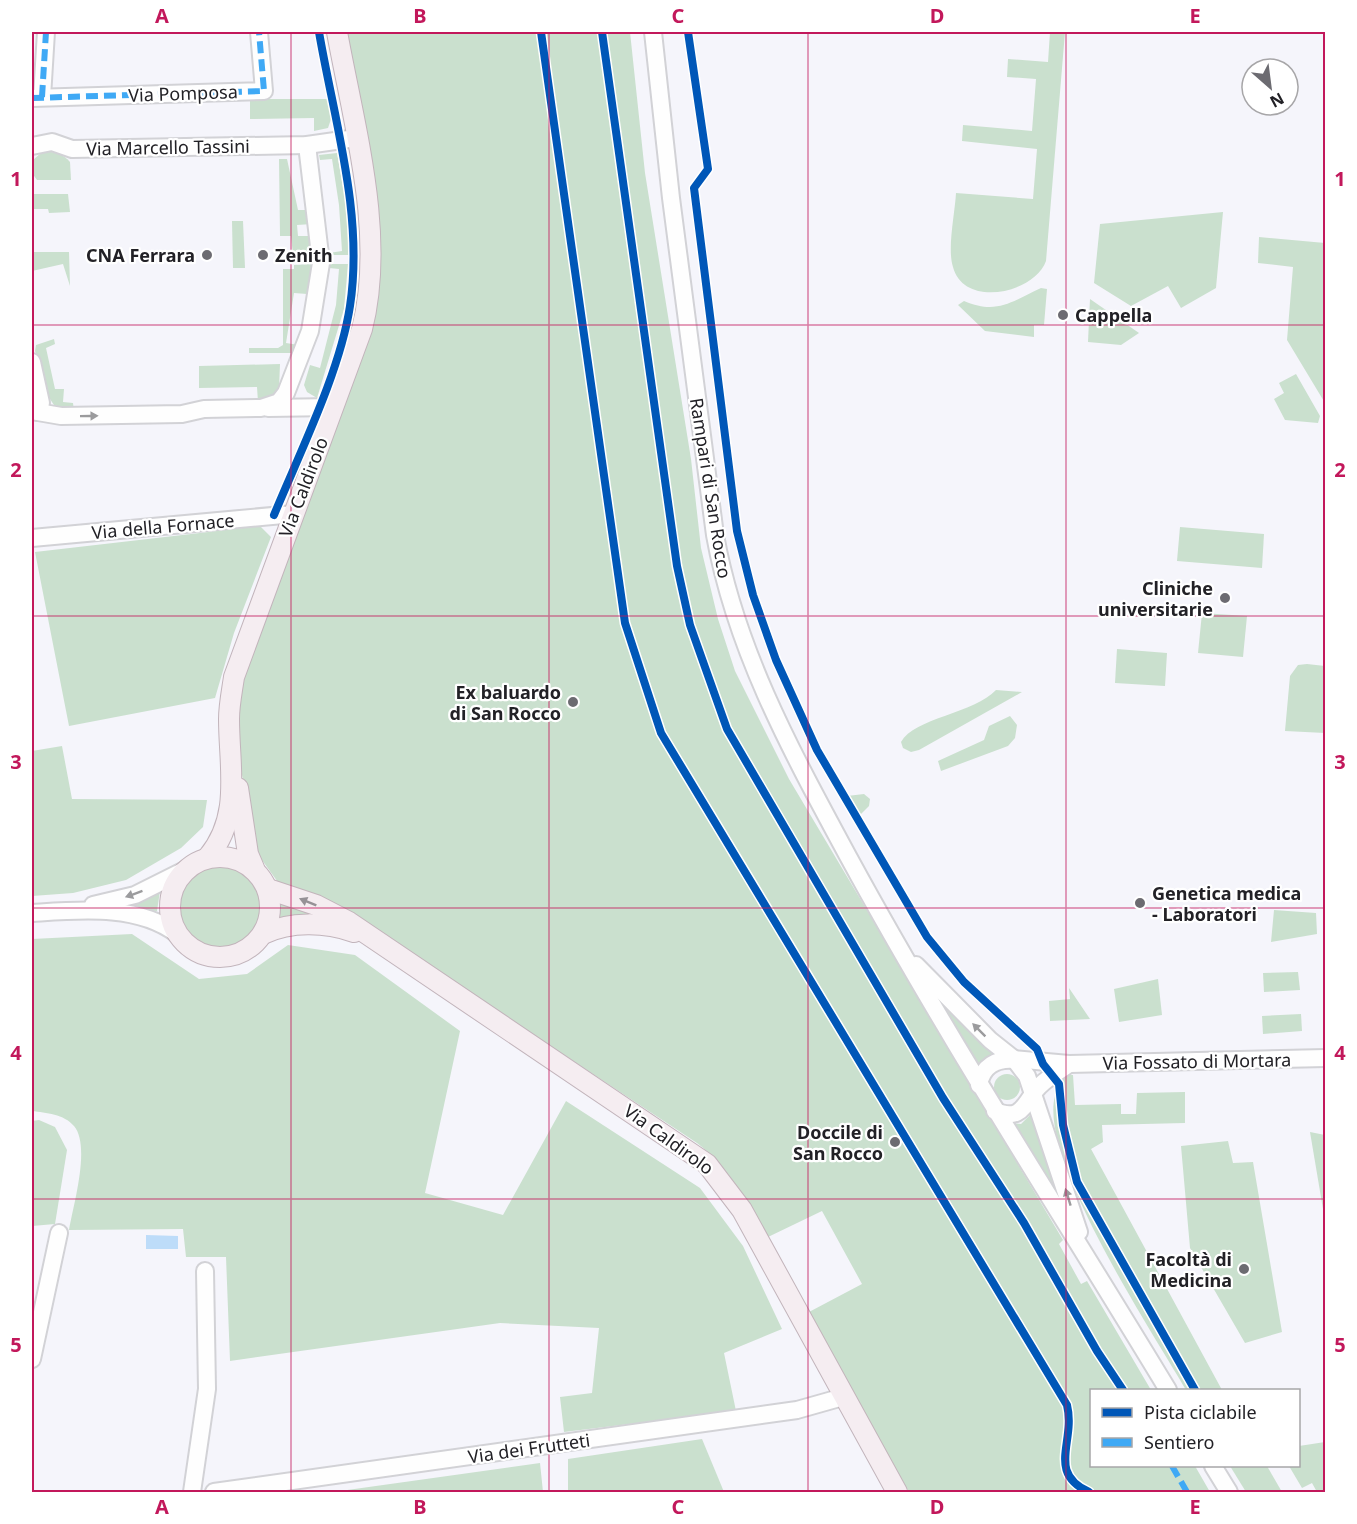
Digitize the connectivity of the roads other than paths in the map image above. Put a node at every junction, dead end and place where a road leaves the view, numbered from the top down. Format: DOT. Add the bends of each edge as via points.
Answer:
graph roads {
  1 [pos="46,32"];
  2 [pos="259,32"];
  3 [pos="337,32"];
  4 [pos="653,32"];
  5 [pos="37,98"];
  6 [pos="356,138"];
  7 [pos="307,145"];
  8 [pos="32,146"];
  9 [pos="33,377"];
  10 [pos="291,382"];
  11 [pos="333,407"];
  12 [pos="261,408"];
  13 [pos="35,412"];
  14 [pos="294,513"];
  15 [pos="32,538"];
  16 [pos="232,765"];
  17 [pos="208,857"];
  18 [pos="254,868"];
  19 [pos="187,869"];
  20 [pos="268,889"];
  21 [pos="38,913"];
  22 [pos="177,934"];
  23 [pos="262,934"];
  24 [pos="376,941"];
  25 [pos="896,943"];
  26 [pos="1326,1058"];
  27 [pos="1014,1059"];
  28 [pos="1069,1064"];
  29 [pos="979,1084"];
  30 [pos="1034,1092"];
  31 [pos="995,1112"];
  32 [pos="59,1233"];
  33 [pos="1085,1253"];
  34 [pos="206,1271"];
  35 [pos="35,1327"];
  36 [pos="32,1359"];
  37 [pos="1167,1389"];
  38 [pos="843,1397"];
  39 [pos="1214,1467"];
  40 [pos="250,1490"];
  41 [pos="192,1492"];
  42 [pos="214,1492"];
  43 [pos="897,1492"];
  44 [pos="1229,1492"];
  1 -- 5 [label="street, Via Pomposa"];
  2 -- 5 [label="street, Via Pomposa" via="264,91"];
  3 -- 6 [label="main road, Via Caldirolo"];
  4 -- 25 [label="street, Rampari di San Rocco" via="703,447 726,589 748,655 781,730"];
  6 -- 7 [label="street, Via Marcello Tassini"];
  6 -- 11 [label="main road, Via Caldirolo" via="369,221 370,284 362,329"];
  7 -- 8 [label="street, Via Marcello Tassini" via="72,149 52,142"];
  7 -- 10 [label="street" via="321,263 310,332"];
  9 -- 13 [label="street" via="41,403"];
  10 -- 11 [label="street" via="311,402"];
  10 -- 12 [label="street" via="279,402"];
  11 -- 12 [label="street"];
  11 -- 14 [label="main road, Via Caldirolo"];
  13 -- 12 [label="street, one-way" via="61,416 182,414 204,409"];
  14 -- 15 [label="street, Via della Fornace"];
  14 -- 16 [label="main road, Via Caldirolo" via="234,677 229,718"];
  16 -- 17 [label="main road, Via Caldirolo" via="229,820"];
  16 -- 18 [label="main road, Via Caldirolo"];
  17 -- 18 [label="main road" via="228,856"];
  17 -- 19 [label="main road"];
  18 -- 20 [label="main road, Via Caldirolo"];
  19 -- 21 [label="street, one-way" via="135,895"];
  19 -- 22 [label="main road" via="175,884 170,899 170,915"];
  20 -- 23 [label="main road" via="271,908"];
  24 -- 20 [label="main road, Via Caldirolo, one-way" via="325,909"];
  21 -- 22 [label="street" via="147,916"];
  22 -- 23 [label="main road, Via Caldirolo" via="192,949 217,957 247,950"];
  23 -- 24 [label="main road, Via Caldirolo" via="291,925 310,925 342,929"];
  24 -- 38 [label="main road, Via Caldirolo" via="707,1164 742,1210"];
  27 -- 25 [label="street, Rampari di San Rocco, one-way" via="953,1004"];
  25 -- 29 [label="street, Rampari di San Rocco"];
  26 -- 28 [label="street, Via Fossato di Mortara"];
  27 -- 28 [label="street, Via Fossato di Mortara"];
  27 -- 29 [label="street" via="990,1065"];
  27 -- 30 [label="street, Rampari di San Rocco"];
  28 -- 30 [label="street"];
  29 -- 31 [label="street, Rampari di San Rocco"];
  30 -- 31 [label="street" via="1020,1111"];
  33 -- 30 [label="street, Rampari di San Rocco, one-way"];
  31 -- 33 [label="street, Rampari di San Rocco"];
  32 -- 35 [label="street"];
  33 -- 37 [label="street, Rampari di San Rocco"];
  34 -- 41 [label="street" via="207,1389"];
  35 -- 36 [label="street"];
  38 -- 40 [label="street, Via dei Frutteti" via="797,1410"];
  38 -- 43 [label="main road, Via Caldirolo"];
  39 -- 44 [label="street"];
  40 -- 42 [label="street, Via dei Frutteti"];
}
